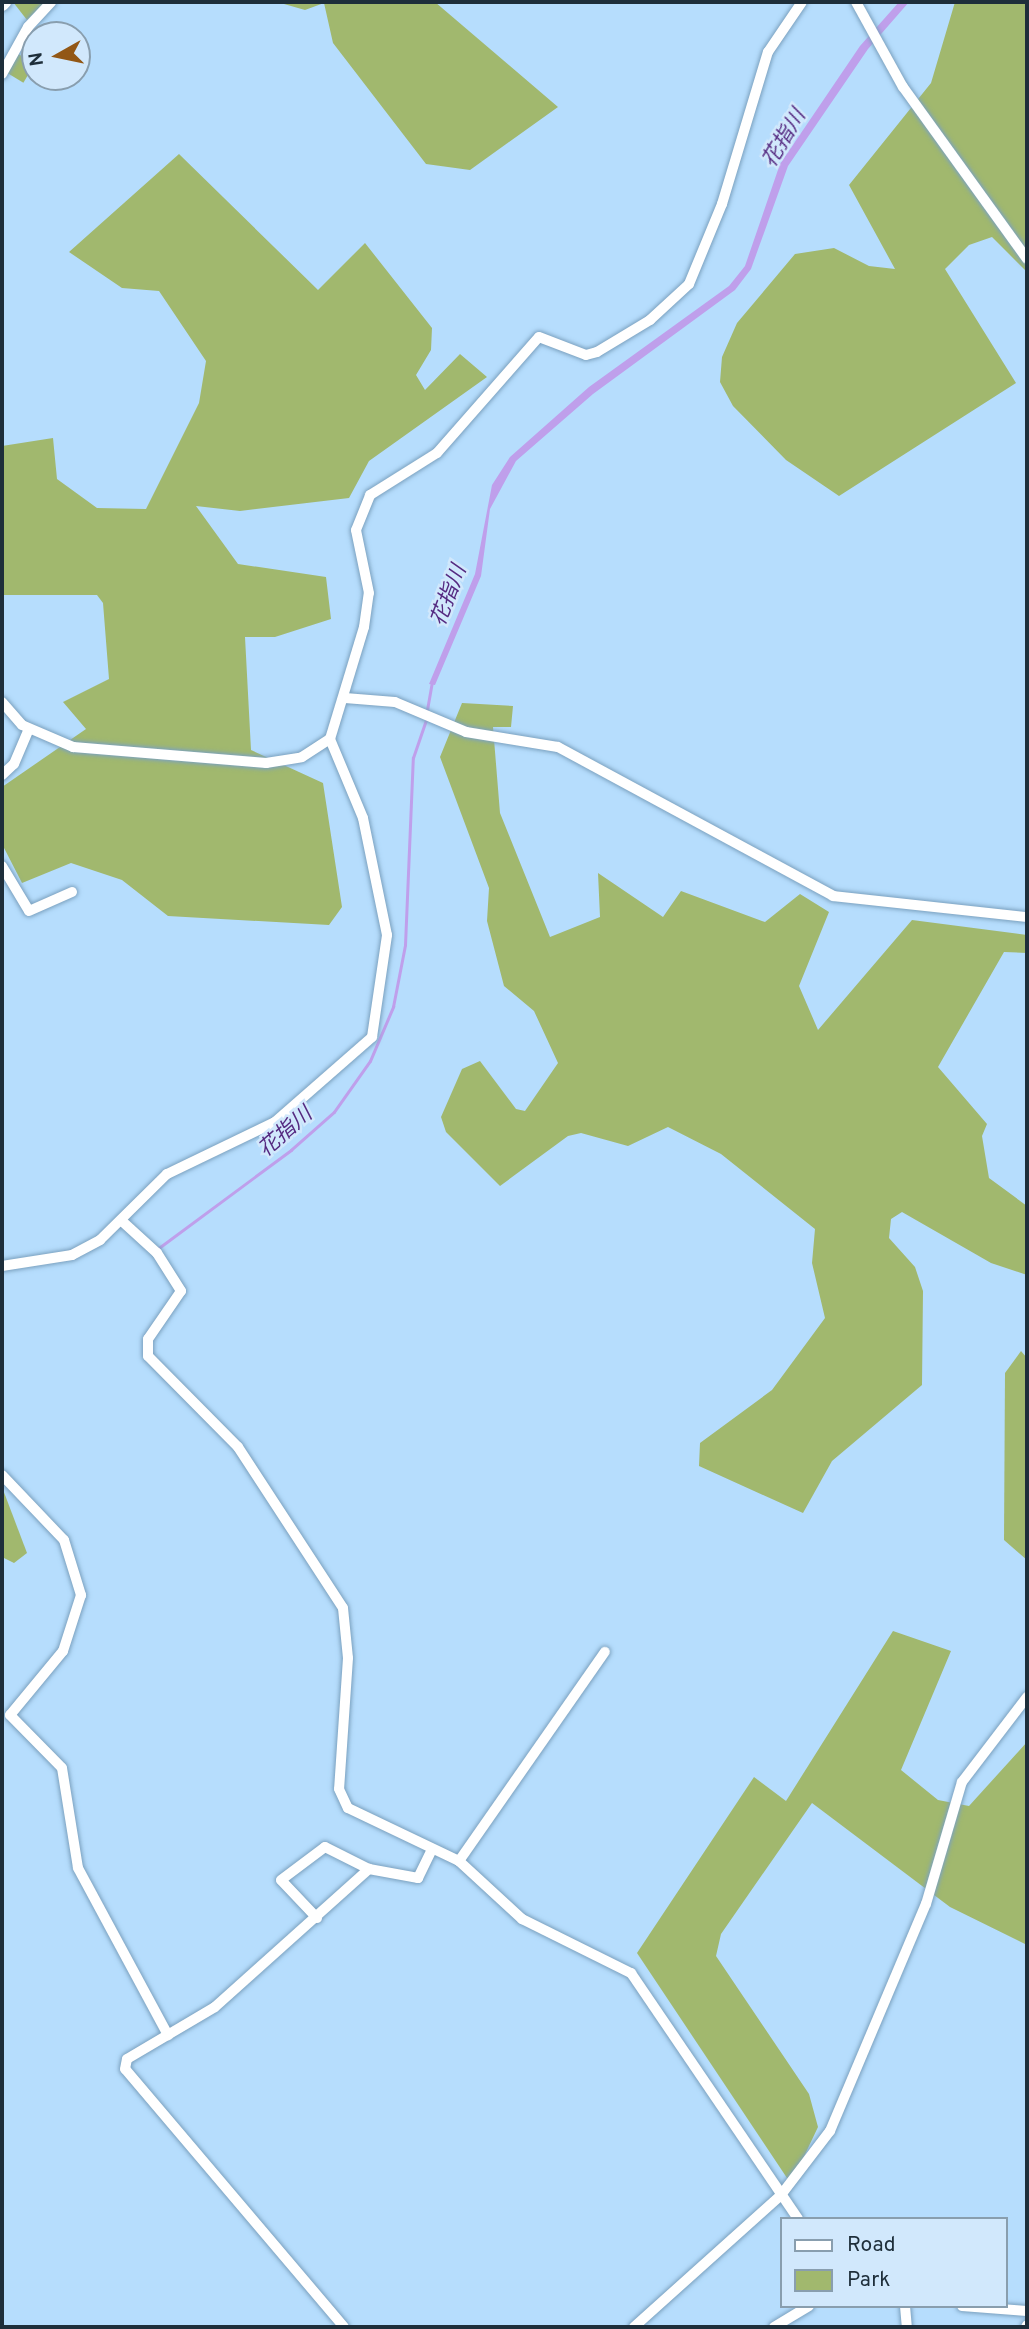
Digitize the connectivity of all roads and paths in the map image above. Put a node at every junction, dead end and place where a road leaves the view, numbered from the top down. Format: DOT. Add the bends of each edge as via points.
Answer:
graph roads {
  1 [pos="51,2"];
  2 [pos="802,2"];
  3 [pos="856,2"];
  4 [pos="2,74"];
  5 [pos="1027,259"];
  6 [pos="345,698"];
  7 [pos="2,702"];
  8 [pos="29,729"];
  9 [pos="330,740"];
  10 [pos="2,775"];
  11 [pos="2,866"];
  12 [pos="72,892"];
  13 [pos="1027,917"];
  14 [pos="123,1222"];
  15 [pos="2,1266"];
  16 [pos="2,1475"];
  17 [pos="605,1652"];
  18 [pos="1027,1697"];
  19 [pos="2,1704"];
  20 [pos="10,1714"];
  21 [pos="432,1849"];
  22 [pos="459,1861"];
  23 [pos="369,1869"];
  24 [pos="317,1918"];
  25 [pos="169,2035"];
  26 [pos="781,2195"];
  27 [pos="796,2217"];
  28 [pos="806,2308"];
  29 [pos="905,2308"];
  30 [pos="988,2308"];
  31 [pos="1027,2311"];
  32 [pos="344,2327"];
  33 [pos="634,2327"];
  34 [pos="774,2327"];
  35 [pos="907,2327"];
  1 -- 4 [label="street" via="28,27"];
  2 -- 6 [label="street" via="768,52 722,204 689,284 650,320 597,352 586,355 539,337 437,453 370,495 356,530 369,593"];
  3 -- 5 [label="street" via="903,87"];
  6 -- 9 [label="street"];
  6 -- 13 [label="street" via="395,702 466,732 558,747 833,896"];
  7 -- 8 [label="street"];
  8 -- 9 [label="street" via="73,747 266,763 315,752"];
  8 -- 10 [label="street" via="14,764"];
  9 -- 14 [label="street" via="363,818 387,935 372,1037 275,1122 167,1174"];
  11 -- 12 [label="street" via="29,911"];
  14 -- 15 [label="street" via="72,1255"];
  14 -- 21 [label="street" via="157,1253 181,1290 148,1339 148,1356 238,1447 343,1608 348,1658 339,1789 348,1808"];
  16 -- 20 [label="street" via="64,1540 81,1595 63,1651"];
  17 -- 22 [label="street"];
  18 -- 26 [label="street" via="962,1782 926,1904 868,2055 830,2131"];
  19 -- 20 [label="street"];
  20 -- 25 [label="street" via="62,1768 78,1868"];
  21 -- 22 [label="street"];
  21 -- 23 [label="street" via="418,1878"];
  22 -- 26 [label="street" via="522,1919 631,1973"];
  23 -- 24 [label="street"];
  23 -- 24 [label="street" via="325,1847 281,1880"];
  24 -- 25 [label="street" via="215,2007"];
  25 -- 32 [label="street" via="127,2059 125,2069"];
  26 -- 27 [label="street"];
  26 -- 33 [label="street"];
  28 -- 34 [label="street"];
  29 -- 35 [label="street"];
  30 -- 31 [label="street"];
}
